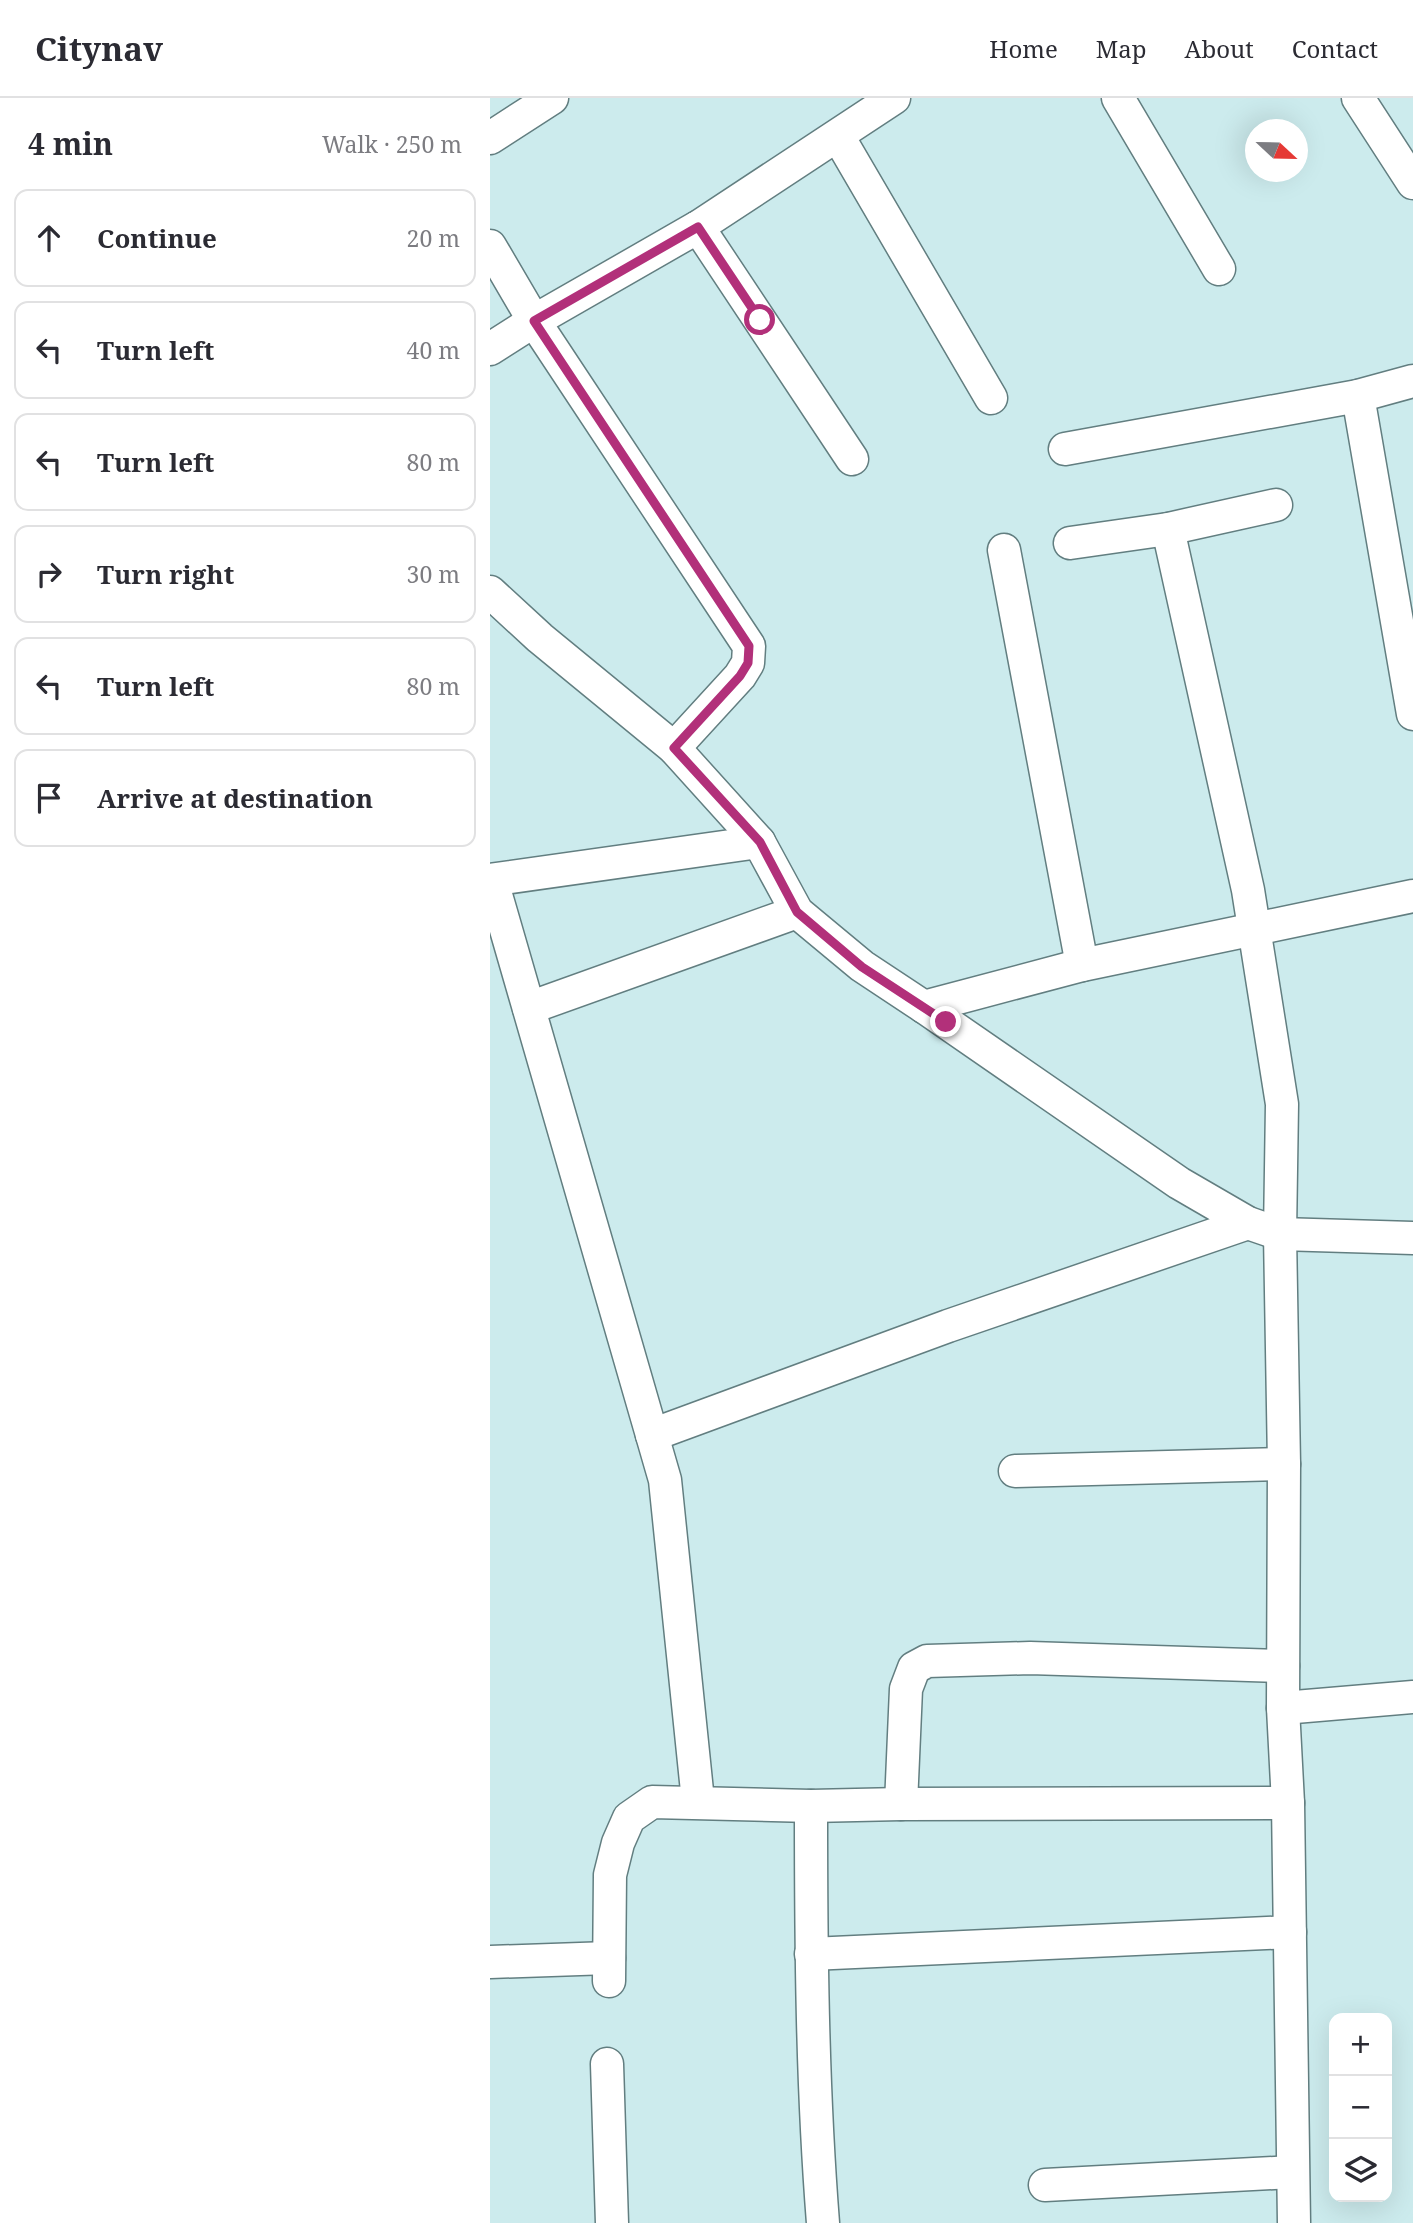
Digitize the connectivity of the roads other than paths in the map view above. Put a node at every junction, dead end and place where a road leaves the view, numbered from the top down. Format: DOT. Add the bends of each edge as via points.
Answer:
graph roads {
  1 [pos="552,98"];
  2 [pos="894,98"];
  3 [pos="1118,98"];
  4 [pos="1358,98"];
  5 [pos="838,136"];
  6 [pos="490,138"];
  7 [pos="1413,183"];
  8 [pos="698,227"];
  9 [pos="490,246"];
  10 [pos="1219,269"];
  11 [pos="534,321"];
  12 [pos="490,349"];
  13 [pos="1413,381"];
  14 [pos="1358,396"];
  15 [pos="991,397"];
  16 [pos="1065,449"];
  17 [pos="852,459"];
  18 [pos="1276,505"];
  19 [pos="1168,528"];
  20 [pos="1070,543"];
  21 [pos="1004,550"];
  22 [pos="490,592"];
  23 [pos="1413,715"];
  24 [pos="674,748"];
  25 [pos="760,842"];
  26 [pos="491,881"];
  27 [pos="1413,896"];
  28 [pos="797,912"];
  29 [pos="1255,930"];
  30 [pos="1082,965"];
  31 [pos="924,1007"];
  32 [pos="528,1008"];
  33 [pos="1248,1223"];
  34 [pos="1280,1234"];
  35 [pos="1413,1238"];
  36 [pos="652,1435"];
  37 [pos="1284,1464"];
  38 [pos="1015,1471"];
  39 [pos="1283,1666"];
  40 [pos="1413,1697"];
  41 [pos="1283,1708"];
  42 [pos="698,1801"];
  43 [pos="1288,1803"];
  44 [pos="901,1804"];
  45 [pos="811,1807"];
  46 [pos="1290,1932"];
  47 [pos="811,1954"];
  48 [pos="490,1962"];
  49 [pos="607,2064"];
  50 [pos="1292,2172"];
  51 [pos="1045,2185"];
  52 [pos="612,2223"];
  53 [pos="823,2223"];
  54 [pos="1294,2223"];
  1 -- 6 [label="street"];
  2 -- 5 [label="street"];
  3 -- 10 [label="street"];
  4 -- 7 [label="street"];
  5 -- 8 [label="street"];
  5 -- 15 [label="street"];
  8 -- 11 [label="street"];
  8 -- 17 [label="street"];
  9 -- 11 [label="street"];
  11 -- 12 [label="street"];
  11 -- 24 [label="street" via="749,646 748,663 740,676"];
  13 -- 14 [label="street"];
  14 -- 16 [label="street"];
  14 -- 23 [label="street"];
  18 -- 19 [label="street"];
  19 -- 20 [label="street"];
  19 -- 29 [label="street"];
  21 -- 30 [label="street"];
  22 -- 24 [label="street"];
  24 -- 25 [label="street"];
  25 -- 26 [label="street"];
  25 -- 28 [label="street"];
  26 -- 32 [label="street"];
  27 -- 29 [label="street"];
  28 -- 31 [label="street" via="862,967"];
  28 -- 32 [label="street"];
  29 -- 30 [label="street"];
  29 -- 34 [label="street" via="1282,1104"];
  30 -- 31 [label="street"];
  31 -- 33 [label="street" via="1179,1184"];
  32 -- 36 [label="street"];
  33 -- 34 [label="street"];
  33 -- 36 [label="street"];
  34 -- 35 [label="street"];
  34 -- 37 [label="street"];
  36 -- 42 [label="street" via="665,1480"];
  37 -- 38 [label="street"];
  37 -- 39 [label="street"];
  39 -- 41 [label="street"];
  39 -- 44 [label="street" via="1030,1658 927,1661 914,1668 906,1689"];
  40 -- 41 [label="street"];
  41 -- 43 [label="street"];
  42 -- 45 [label="street"];
  42 -- 48 [label="street" via="652,1802 629,1818 610,1875 609,1970"];
  43 -- 44 [label="street"];
  43 -- 46 [label="street"];
  44 -- 45 [label="street"];
  45 -- 47 [label="street"];
  46 -- 47 [label="street"];
  46 -- 50 [label="street"];
  47 -- 53 [label="street"];
  49 -- 52 [label="street"];
  50 -- 51 [label="street"];
  50 -- 54 [label="street"];
}
